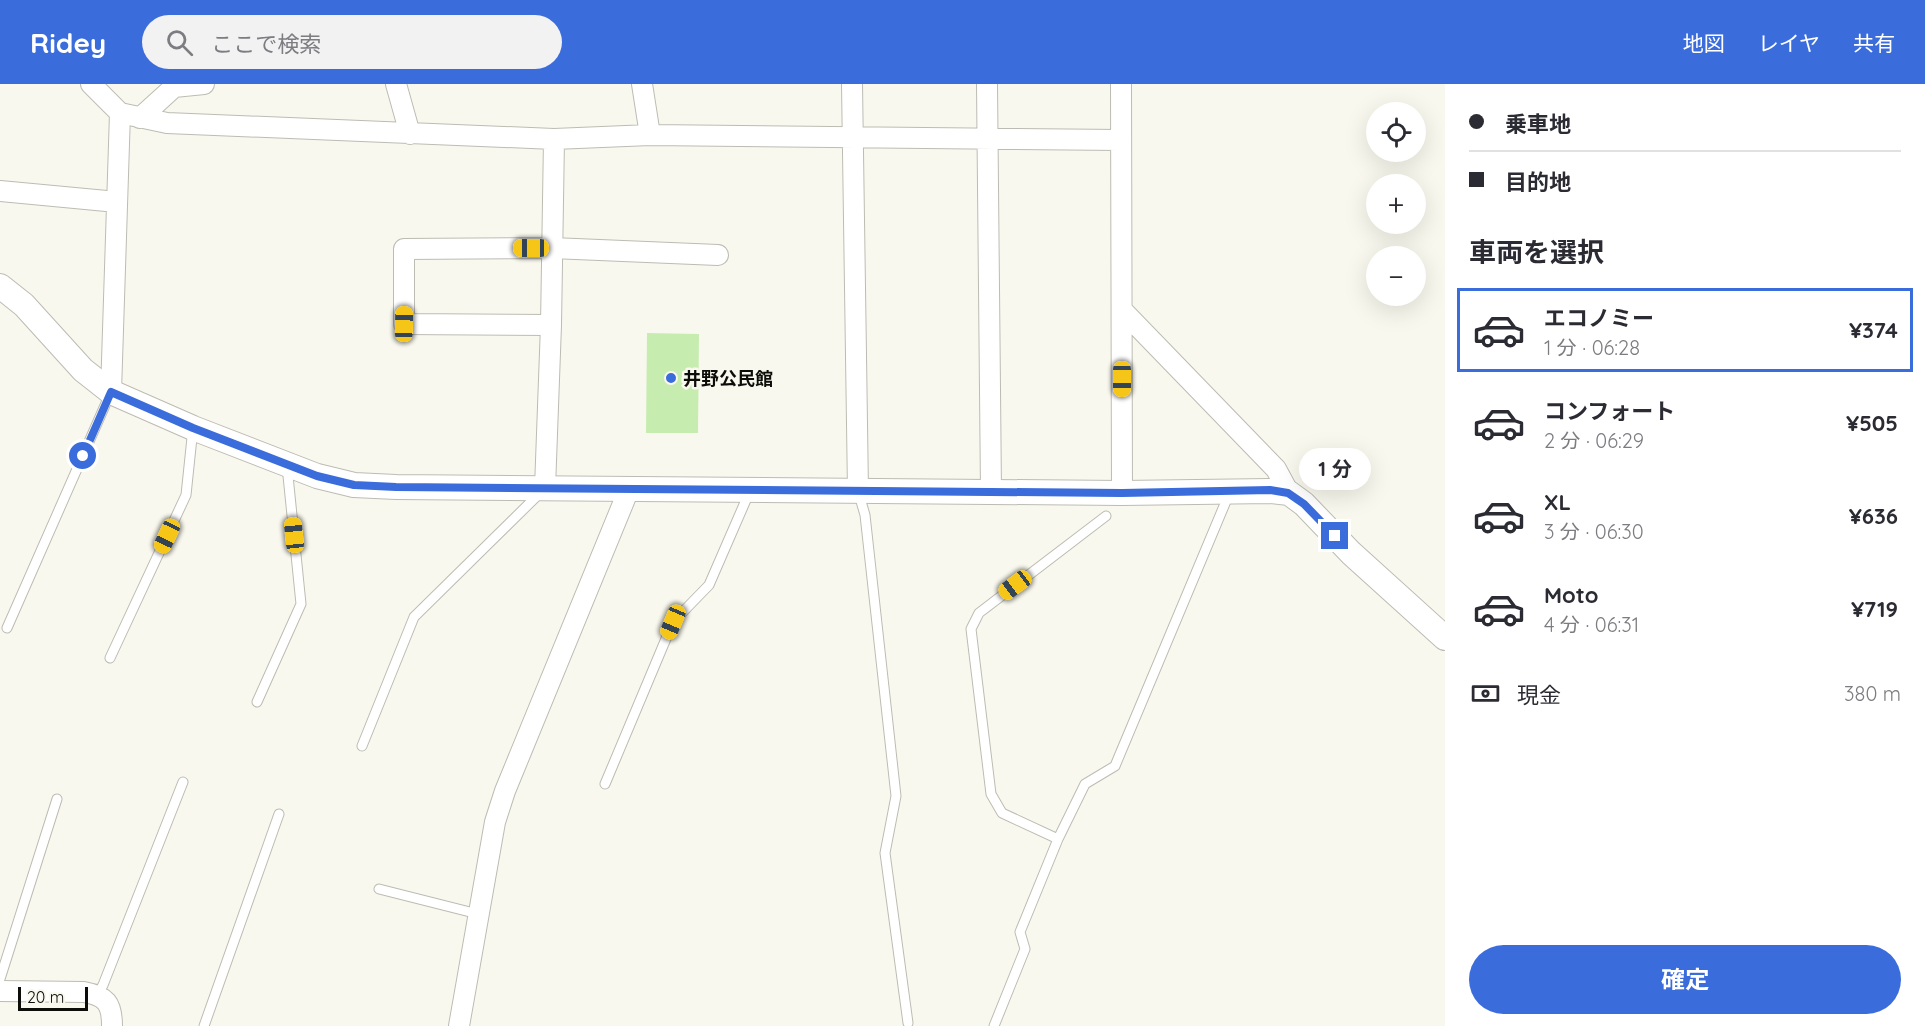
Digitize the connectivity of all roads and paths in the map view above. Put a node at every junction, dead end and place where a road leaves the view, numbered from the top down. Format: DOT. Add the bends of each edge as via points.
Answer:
graph roads {
  1 [pos="91,84"];
  2 [pos="204,84"];
  3 [pos="396,84"];
  4 [pos="642,84"];
  5 [pos="852,84"];
  6 [pos="987,84"];
  7 [pos="1121,84"];
  8 [pos="120,113"];
  9 [pos="140,118"];
  10 [pos="410,134"];
  11 [pos="650,135"];
  12 [pos="852,137"];
  13 [pos="988,138"];
  14 [pos="554,139"];
  15 [pos="1120,140"];
  16 [pos="0,191"];
  17 [pos="117,202"];
  18 [pos="552,248"];
  19 [pos="718,255"];
  20 [pos="0,286"];
  21 [pos="1122,310"];
  22 [pos="551,325"];
  23 [pos="111,392"];
  24 [pos="193,428"];
  25 [pos="287,465"];
  26 [pos="545,488"];
  27 [pos="629,489"];
  28 [pos="750,490"];
  29 [pos="858,491"];
  30 [pos="1229,491"];
  31 [pos="991,492"];
  32 [pos="1122,493"];
  33 [pos="1288,493"];
  34 [pos="1106,516"];
  35 [pos="7,628"];
  36 [pos="1445,638"];
  37 [pos="110,658"];
  38 [pos="257,702"];
  39 [pos="362,746"];
  40 [pos="183,782"];
  41 [pos="605,784"];
  42 [pos="57,799"];
  43 [pos="279,814"];
  44 [pos="1058,839"];
  45 [pos="379,890"];
  46 [pos="478,914"];
  47 [pos="0,979"];
  48 [pos="0,991"];
  49 [pos="98,994"];
  50 [pos="908,1023"];
  51 [pos="112,1026"];
  52 [pos="204,1026"];
  53 [pos="459,1026"];
  54 [pos="994,1026"];
  1 -- 8 [label="street"];
  2 -- 9 [label="street" via="174,87"];
  3 -- 10 [label="street"];
  4 -- 11 [label="street"];
  5 -- 12 [label="street"];
  6 -- 13 [label="street"];
  7 -- 15 [label="street"];
  8 -- 9 [label="street"];
  8 -- 17 [label="street"];
  9 -- 10 [label="street" via="167,123"];
  10 -- 14 [label="street"];
  11 -- 12 [label="street"];
  11 -- 14 [label="street"];
  12 -- 13 [label="street"];
  12 -- 29 [label="street"];
  13 -- 15 [label="street"];
  13 -- 31 [label="street"];
  14 -- 18 [label="street"];
  15 -- 21 [label="street"];
  16 -- 17 [label="street"];
  17 -- 23 [label="street"];
  18 -- 19 [label="street"];
  18 -- 22 [label="street"];
  18 -- 22 [label="street" via="404,249 404,324"];
  20 -- 23 [label="street" via="24,305 82,370"];
  21 -- 32 [label="street"];
  21 -- 33 [label="street" via="1276,469"];
  22 -- 26 [label="street"];
  23 -- 24 [label="street"];
  23 -- 35 [label="lane"];
  24 -- 25 [label="street"];
  24 -- 37 [label="lane" via="186,495"];
  25 -- 26 [label="street" via="354,485"];
  25 -- 38 [label="lane" via="302,604"];
  26 -- 27 [label="street"];
  26 -- 39 [label="lane" via="414,617"];
  27 -- 28 [label="street"];
  27 -- 46 [label="street" via="505,791 495,822"];
  28 -- 29 [label="street"];
  28 -- 41 [label="lane" via="709,585 673,622"];
  29 -- 31 [label="street"];
  29 -- 50 [label="lane" via="896,796 885,853"];
  30 -- 32 [label="street"];
  30 -- 33 [label="street"];
  30 -- 44 [label="lane" via="1115,766 1085,784"];
  31 -- 32 [label="street"];
  33 -- 36 [label="street"];
  34 -- 44 [label="lane" via="979,613 971,629 991,794 1002,813"];
  40 -- 49 [label="lane"];
  42 -- 47 [label="lane"];
  43 -- 52 [label="lane"];
  44 -- 54 [label="lane" via="1020,932 1025,949"];
  45 -- 46 [label="lane"];
  46 -- 53 [label="street"];
  48 -- 49 [label="street"];
  49 -- 51 [label="street" via="112,1012"];
}
